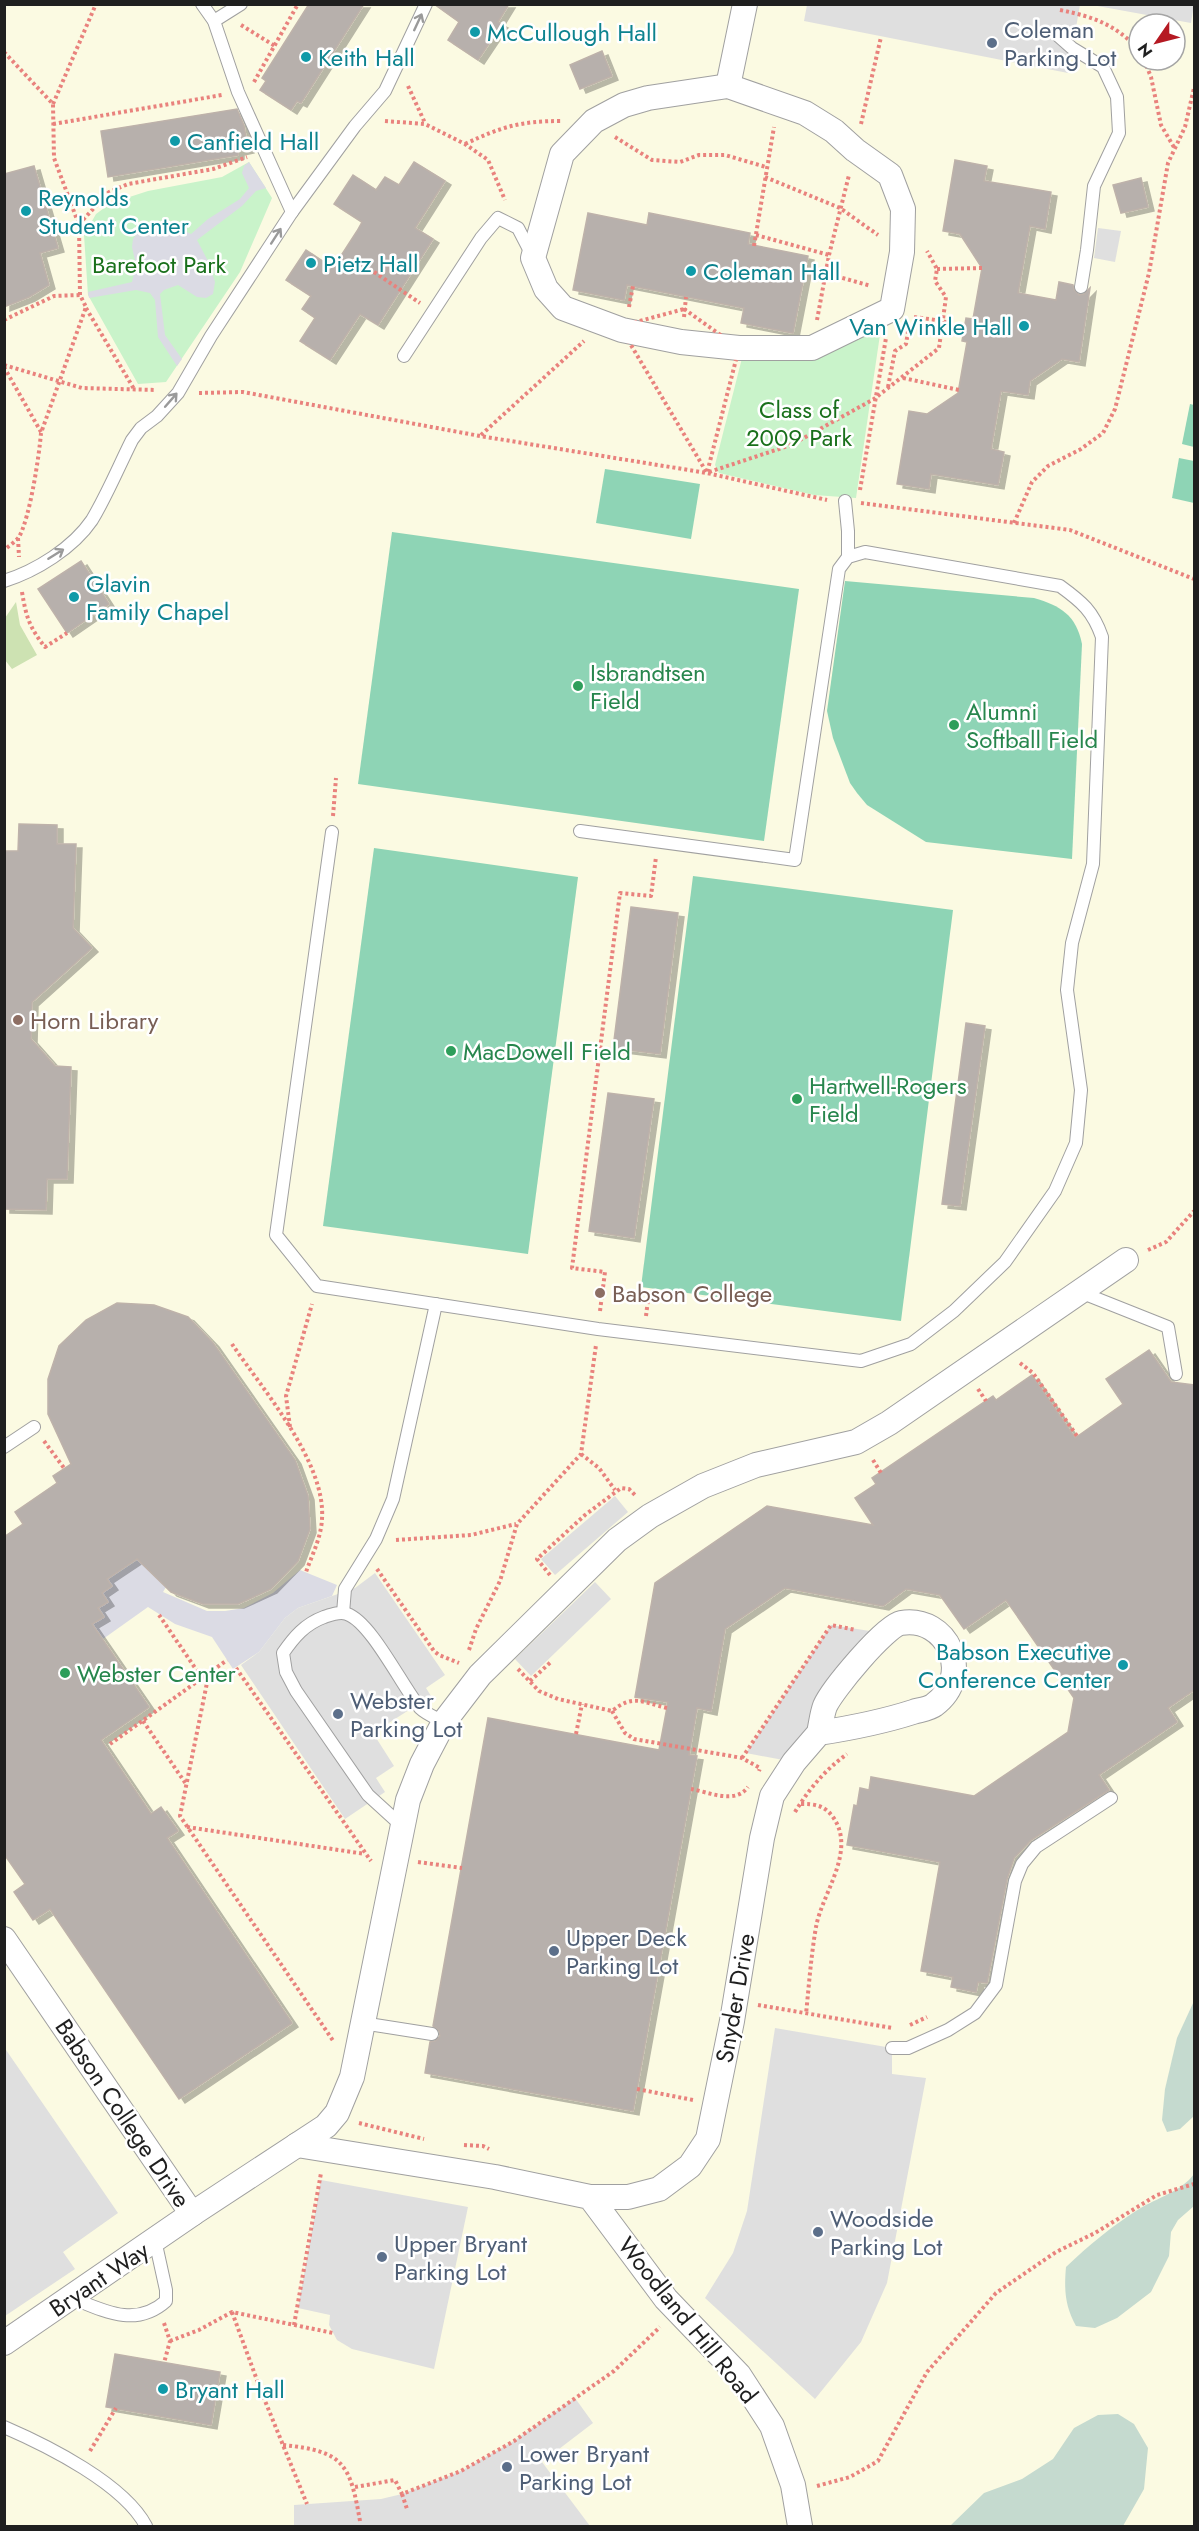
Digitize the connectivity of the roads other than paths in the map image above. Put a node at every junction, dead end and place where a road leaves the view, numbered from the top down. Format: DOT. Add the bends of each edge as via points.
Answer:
graph roads {
  1 [pos="201,4"];
  2 [pos="242,4"];
  3 [pos="426,4"];
  4 [pos="745,4"];
  5 [pos="219,18"];
  6 [pos="1056,33"];
  7 [pos="728,86"];
  8 [pos="292,212"];
  9 [pos="533,258"];
  10 [pos="1080,286"];
  11 [pos="404,356"];
  12 [pos="845,501"];
  13 [pos="848,557"];
  14 [pos="4,581"];
  15 [pos="580,831"];
  16 [pos="332,832"];
  17 [pos="1125,1260"];
  18 [pos="1080,1292"];
  19 [pos="436,1304"];
  20 [pos="1176,1374"];
  21 [pos="34,1427"];
  22 [pos="4,1447"];
  23 [pos="343,1612"];
  24 [pos="444,1722"];
  25 [pos="819,1733"];
  26 [pos="1111,1798"];
  27 [pos="402,1826"];
  28 [pos="4,1939"];
  29 [pos="362,2023"];
  30 [pos="432,2034"];
  31 [pos="892,2048"];
  32 [pos="297,2145"];
  33 [pos="590,2197"];
  34 [pos="192,2214"];
  35 [pos="155,2240"];
  36 [pos="72,2298"];
  37 [pos="4,2343"];
  38 [pos="4,2427"];
  39 [pos="146,2526"];
  40 [pos="800,2526"];
  1 -- 5 [label="lane"];
  2 -- 5 [label="lane"];
  8 -- 3 [label="lane, one-way" via="385,91"];
  4 -- 7 [label="street"];
  5 -- 8 [label="lane" via="238,92"];
  6 -- 10 [label="lane" via="1103,68 1116,97 1119,133 1094,186"];
  7 -- 9 [label="street" via="648,98 594,121 562,154"];
  7 -- 9 [label="street" via="778,102 819,121 890,175 903,209 902,252 894,301 812,348 740,348 681,342 613,327 563,308 546,289"];
  14 -- 8 [label="lane, one-way" via="20,576 64,549 91,521 132,440 178,393"];
  9 -- 11 [label="lane" via="518,228 498,218"];
  12 -- 13 [label="lane"];
  13 -- 15 [label="lane" via="838,569 795,860"];
  13 -- 19 [label="lane" via="864,552 1060,586 1081,601 1096,619 1102,637 1093,864 1072,943 1067,990 1081,1090 1076,1143 1055,1191 1005,1262 954,1311 910,1344 861,1361 598,1329"];
  16 -- 19 [label="lane" via="276,1235 317,1286"];
  17 -- 18 [label="street"];
  18 -- 20 [label="lane" via="1168,1327"];
  18 -- 24 [label="street" via="856,1442 756,1465 703,1486 650,1516 602,1553 504,1650"];
  19 -- 23 [label="lane" via="393,1499 376,1539 345,1589"];
  21 -- 22 [label="lane"];
  23 -- 24 [label="lane" via="358,1620 422,1710"];
  23 -- 27 [label="lane" via="312,1622 294,1637 283,1653 283,1662 296,1691 368,1795"];
  24 -- 27 [label="street" via="422,1764"];
  25 -- 25 [label="street, Snyder Drive" via="873,1724 934,1706 950,1688 956,1672 953,1654 942,1637 922,1624 900,1623 884,1633 825,1706"];
  25 -- 33 [label="street, Snyder Drive" via="772,1796 708,2139 690,2166 659,2189 628,2197"];
  26 -- 31 [label="lane" via="1036,1847 1022,1864 1015,1881 996,1985 975,2013 908,2048"];
  27 -- 29 [label="street"];
  28 -- 34 [label="street, Babson College Drive"];
  29 -- 30 [label="lane"];
  29 -- 32 [label="street, Babson College Drive" via="352,2077 337,2113 327,2126"];
  32 -- 33 [label="street" via="495,2176"];
  32 -- 34 [label="street, Babson College Drive"];
  33 -- 40 [label="street, Woodland Hill Road" via="666,2300 739,2375 772,2426 794,2493"];
  34 -- 35 [label="street, Bryant Way"];
  35 -- 36 [label="street, Bryant Way"];
  35 -- 36 [label="lane" via="166,2290 166,2301 158,2308 136,2317 106,2312"];
  36 -- 37 [label="street, Bryant Way"];
  38 -- 39 [label="lane" via="39,2442 100,2480 138,2512"];
}
